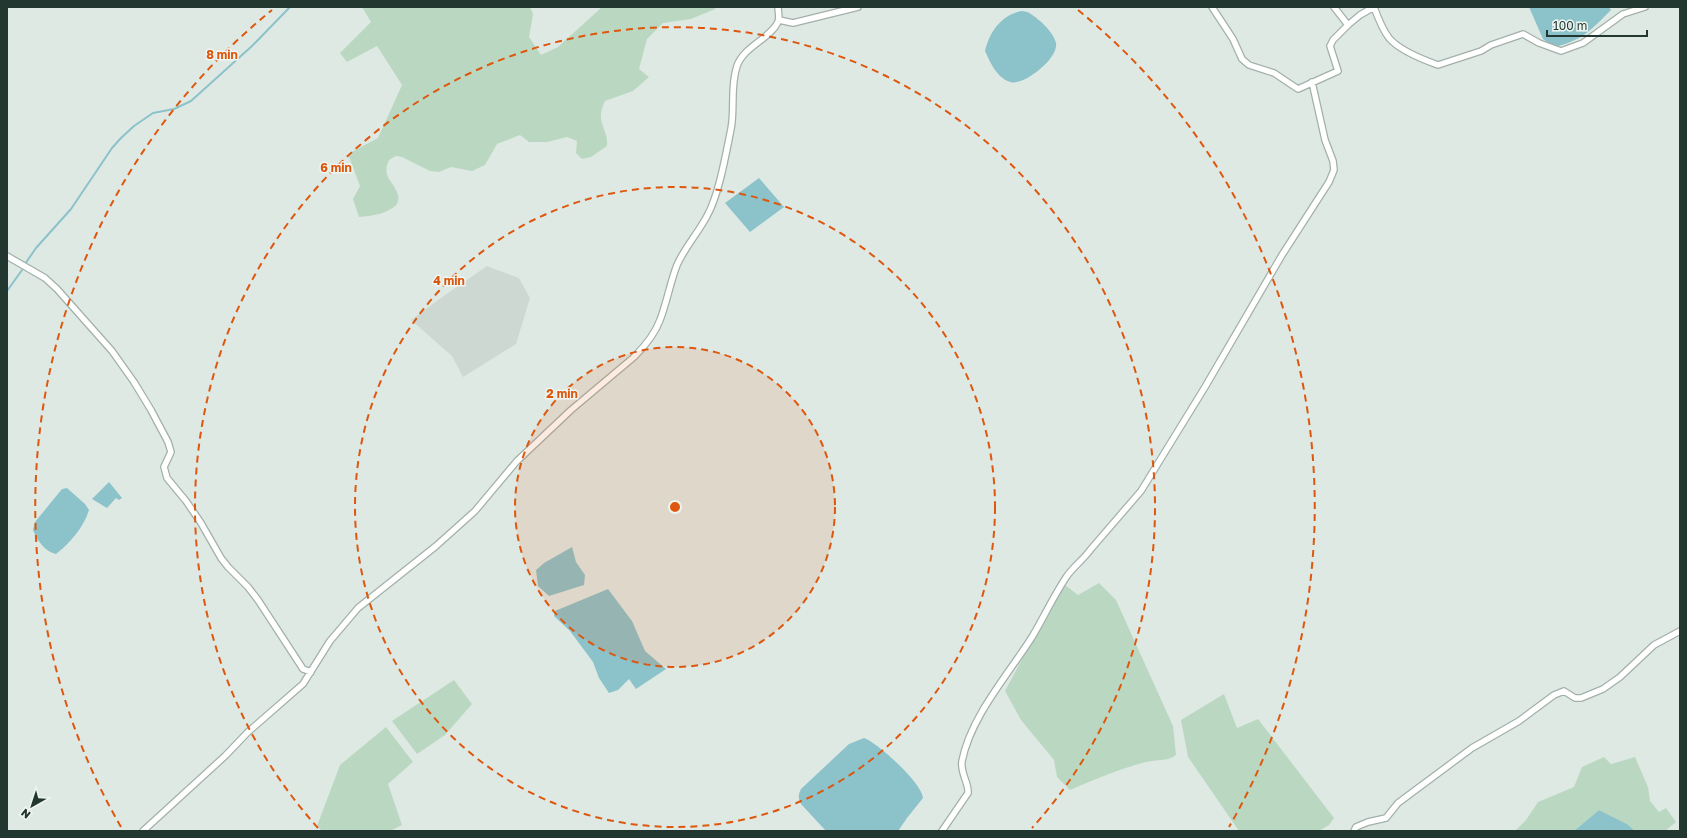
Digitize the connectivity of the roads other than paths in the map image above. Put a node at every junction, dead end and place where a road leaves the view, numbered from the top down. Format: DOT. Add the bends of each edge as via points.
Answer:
graph roads {
  1 [pos="778,7"];
  2 [pos="858,7"];
  3 [pos="1212,7"];
  4 [pos="1334,7"];
  5 [pos="1374,7"];
  6 [pos="1645,7"];
  7 [pos="779,20"];
  8 [pos="1348,25"];
  9 [pos="1312,82"];
  10 [pos="7,256"];
  11 [pos="1680,631"];
  12 [pos="311,672"];
  13 [pos="143,831"];
  14 [pos="942,831"];
  15 [pos="1354,831"];
  1 -- 7 [label="street"];
  2 -- 7 [label="street" via="793,23"];
  3 -- 9 [label="street" via="1242,59 1274,73 1298,89"];
  4 -- 8 [label="street"];
  5 -- 6 [label="street" via="1382,28 1390,39 1399,47 1438,65 1523,34 1561,51 1583,43 1623,14"];
  5 -- 8 [label="street"];
  7 -- 12 [label="street" via="770,32 753,45 738,65 733,92 732,127 714,199 678,265 660,322 643,348 570,410 528,451 475,511 436,546 358,608 340,628"];
  8 -- 9 [label="street" via="1332,40 1330,46 1338,71"];
  9 -- 14 [label="street" via="1325,140 1333,161 1334,170 1329,182 1282,255 1141,491 1060,586 1033,636 981,715 962,762 962,774 968,793"];
  10 -- 12 [label="street" via="45,278 112,351 134,382 168,442 171,452 164,467 167,478 202,523 221,558 258,600 303,669"];
  11 -- 15 [label="street" via="1654,645 1620,678 1603,689 1581,698 1575,698 1564,691 1554,695 1519,721 1472,748 1398,803 1386,818 1368,822 1356,827"];
  12 -- 13 [label="street" via="303,684"];
}
